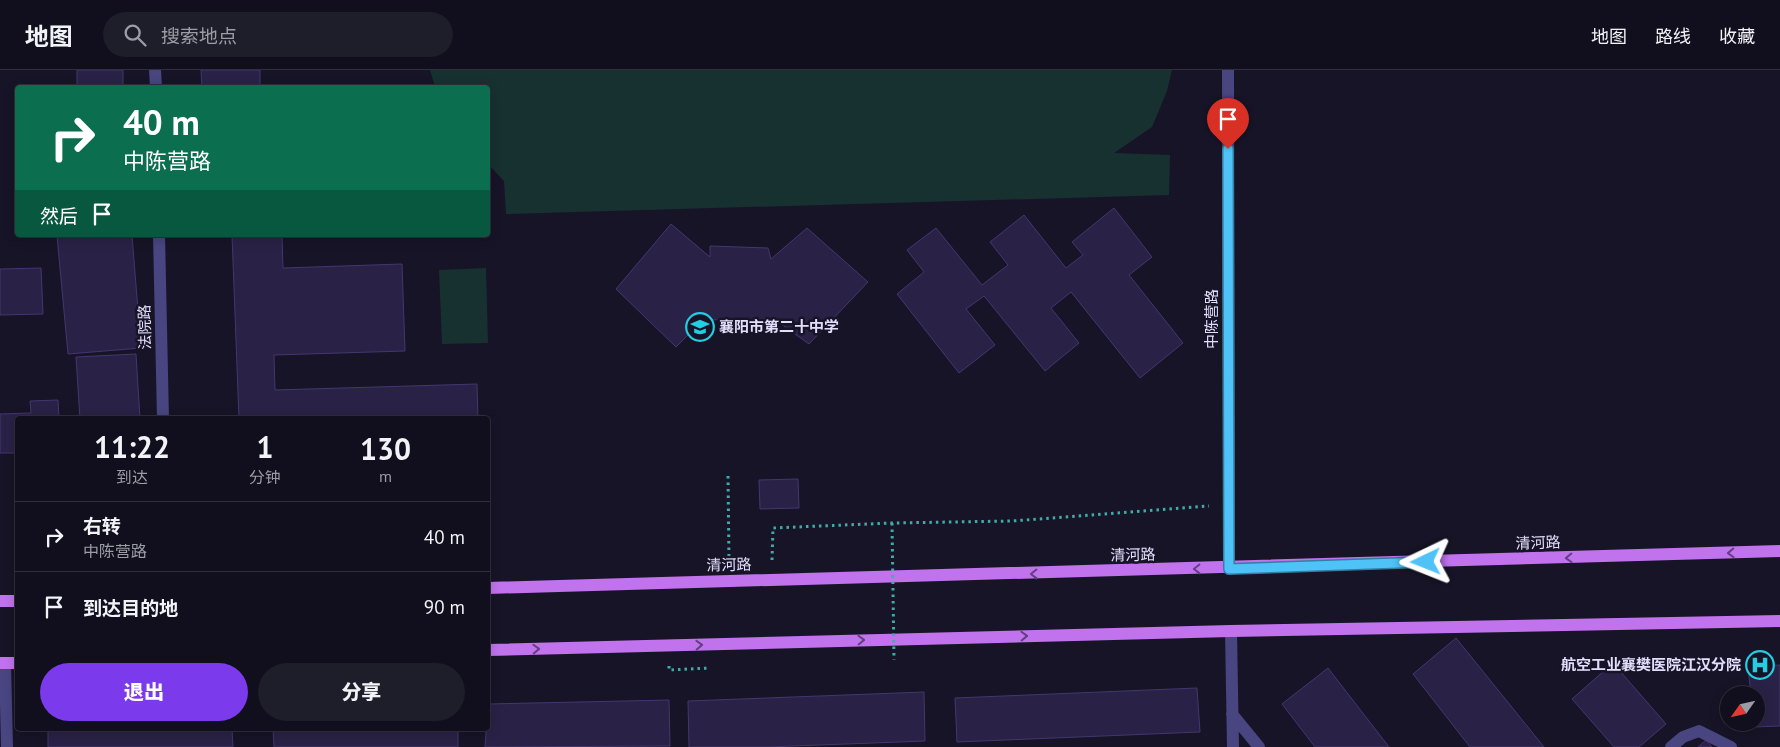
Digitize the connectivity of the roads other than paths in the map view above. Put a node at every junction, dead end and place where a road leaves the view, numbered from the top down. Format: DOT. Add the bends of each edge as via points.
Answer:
graph roads {
  1 [pos="155,70"];
  2 [pos="1228,70"];
  3 [pos="156,85"];
  4 [pos="159,237"];
  5 [pos="163,416"];
  6 [pos="1780,551"];
  7 [pos="1229,569"];
  8 [pos="490,588"];
  9 [pos="0,601"];
  10 [pos="15,601"];
  11 [pos="1780,620"];
  12 [pos="1231,631"];
  13 [pos="490,650"];
  14 [pos="8,663"];
  15 [pos="1232,714"];
  16 [pos="7,747"];
  17 [pos="1233,747"];
  18 [pos="1260,747"];
  19 [pos="1671,747"];
  20 [pos="1731,747"];
  1 -- 3 [label="street"];
  2 -- 7 [label="street, 中陈营路"];
  4 -- 5 [label="street, 法院路"];
  6 -- 7 [label="main road, 清河路, one-way"];
  7 -- 8 [label="main road, 清河路, one-way"];
  9 -- 10 [label="main road"];
  11 -- 12 [label="main road"];
  13 -- 12 [label="main road, one-way"];
  12 -- 15 [label="street"];
  14 -- 16 [label="street"];
  15 -- 17 [label="street"];
  15 -- 18 [label="street"];
  19 -- 20 [label="street" via="1699,731"];
}
